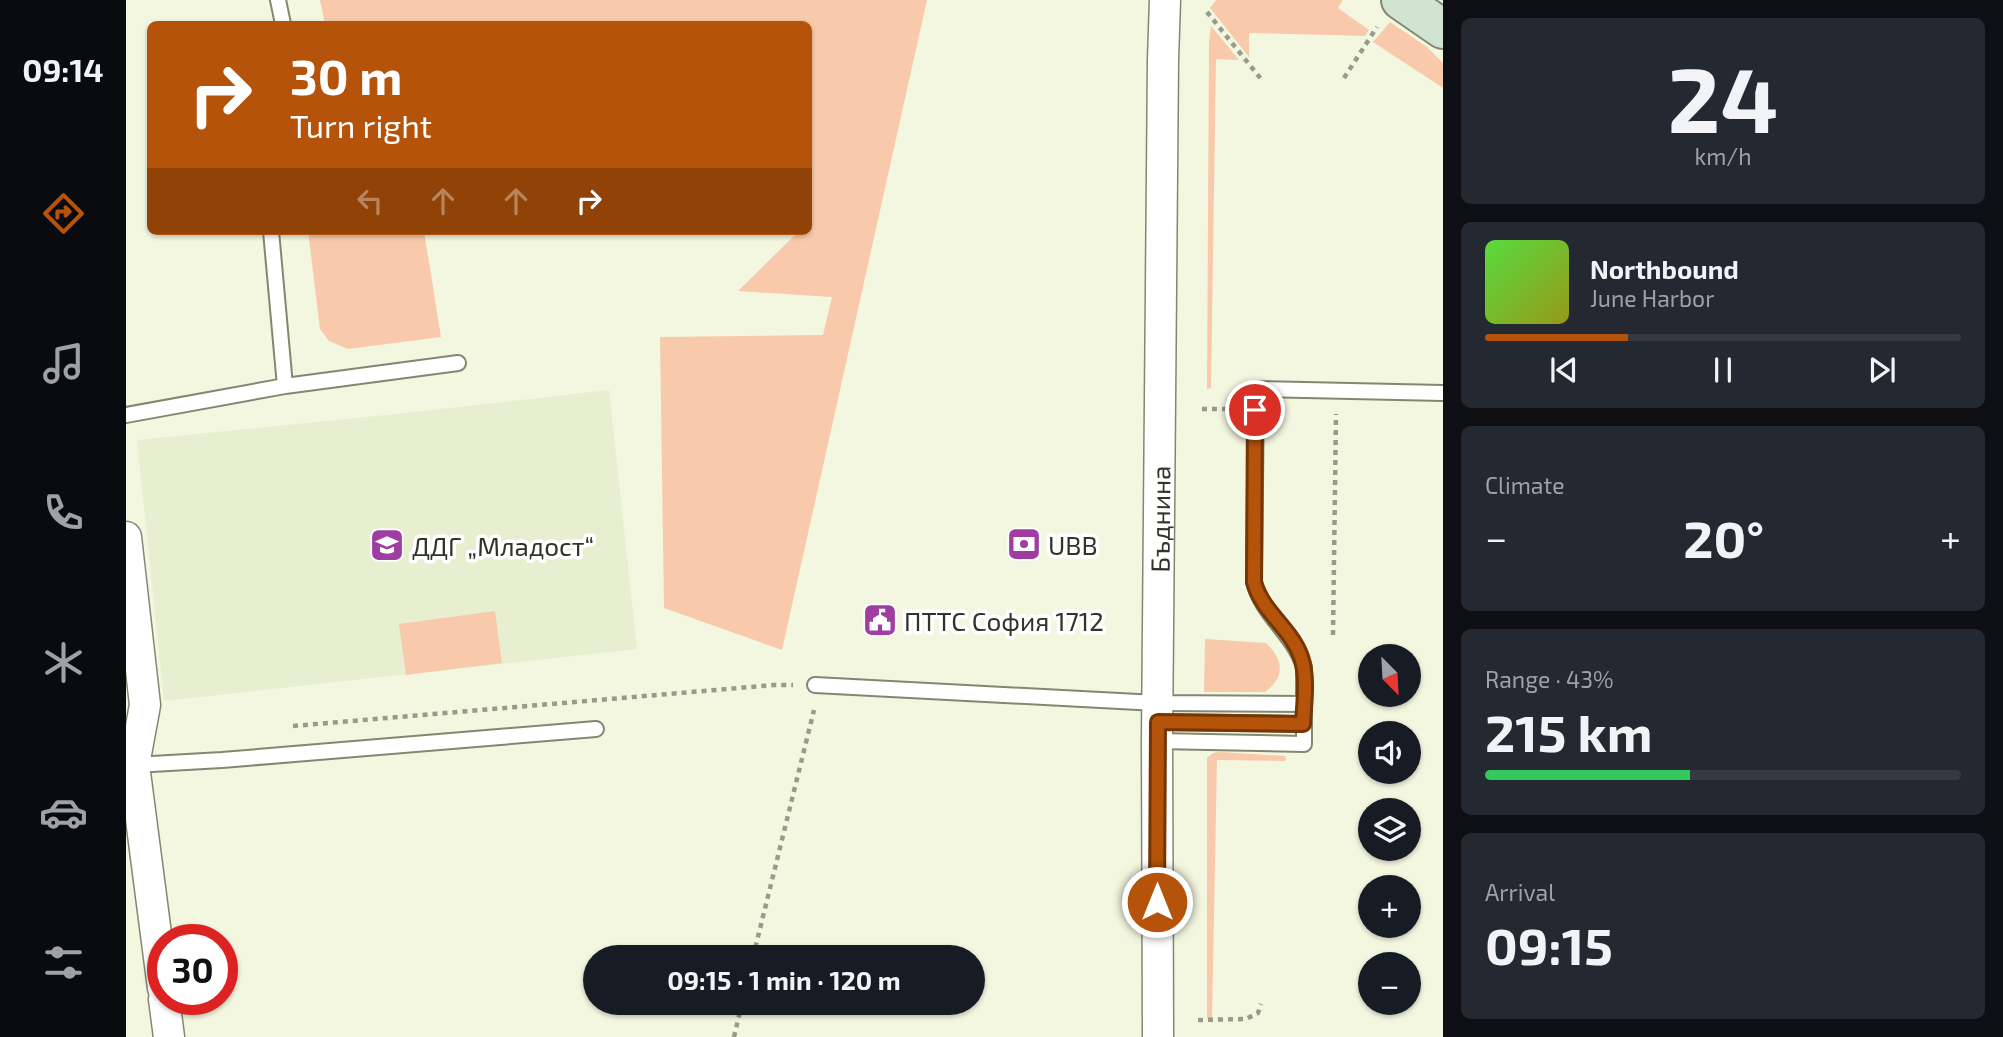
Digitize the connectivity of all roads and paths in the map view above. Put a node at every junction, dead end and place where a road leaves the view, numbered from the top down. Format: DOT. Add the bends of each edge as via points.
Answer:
graph roads {
  1 [pos="278,0"];
  2 [pos="1165,0"];
  3 [pos="1194,6"];
  4 [pos="1390,13"];
  5 [pos="282,21"];
  6 [pos="1443,29"];
  7 [pos="1163,60"];
  8 [pos="1344,78"];
  9 [pos="1261,79"];
  10 [pos="271,235"];
  11 [pos="458,363"];
  12 [pos="285,386"];
  13 [pos="1443,393"];
  14 [pos="1202,409"];
  15 [pos="1235,409"];
  16 [pos="1336,411"];
  17 [pos="126,415"];
  18 [pos="1335,438"];
  19 [pos="1343,439"];
  20 [pos="126,537"];
  21 [pos="1333,635"];
  22 [pos="815,685"];
  23 [pos="815,704"];
  24 [pos="1304,704"];
  25 [pos="1157,722"];
  26 [pos="1303,724"];
  27 [pos="291,727"];
  28 [pos="596,729"];
  29 [pos="134,765"];
  30 [pos="155,924"];
  31 [pos="756,945"];
  32 [pos="1261,1004"];
  33 [pos="166,1015"];
  34 [pos="739,1015"];
  35 [pos="1198,1020"];
  36 [pos="169,1037"];
  37 [pos="734,1037"];
  38 [pos="1158,1037"];
  1 -- 5 [label="lane"];
  2 -- 7 [label="street, Бъднина"];
  3 -- 7 [label="street" via="1172,20"];
  3 -- 9 [label="path"];
  4 -- 6 [label="street"];
  4 -- 8 [label="path"];
  7 -- 25 [label="street, Бъднина"];
  10 -- 12 [label="lane"];
  11 -- 12 [label="lane"];
  12 -- 17 [label="lane"];
  13 -- 24 [label="lane" via="1255,389 1254,582 1266,608 1301,655"];
  14 -- 15 [label="path"];
  16 -- 18 [label="path"];
  18 -- 19 [label="path"];
  18 -- 21 [label="path"];
  20 -- 29 [label="street" via="145,705"];
  22 -- 25 [label="lane"];
  22 -- 27 [label="path"];
  23 -- 31 [label="path"];
  24 -- 25 [label="lane"];
  24 -- 26 [label="lane"];
  25 -- 26 [label="lane"];
  25 -- 26 [label="lane" via="1304,744"];
  25 -- 38 [label="street, Бъднина"];
  28 -- 29 [label="lane"];
  29 -- 30 [label="street"];
  32 -- 35 [label="path" via="1258,1013 1246,1020"];
  33 -- 36 [label="street"];
  34 -- 37 [label="path"];
}
